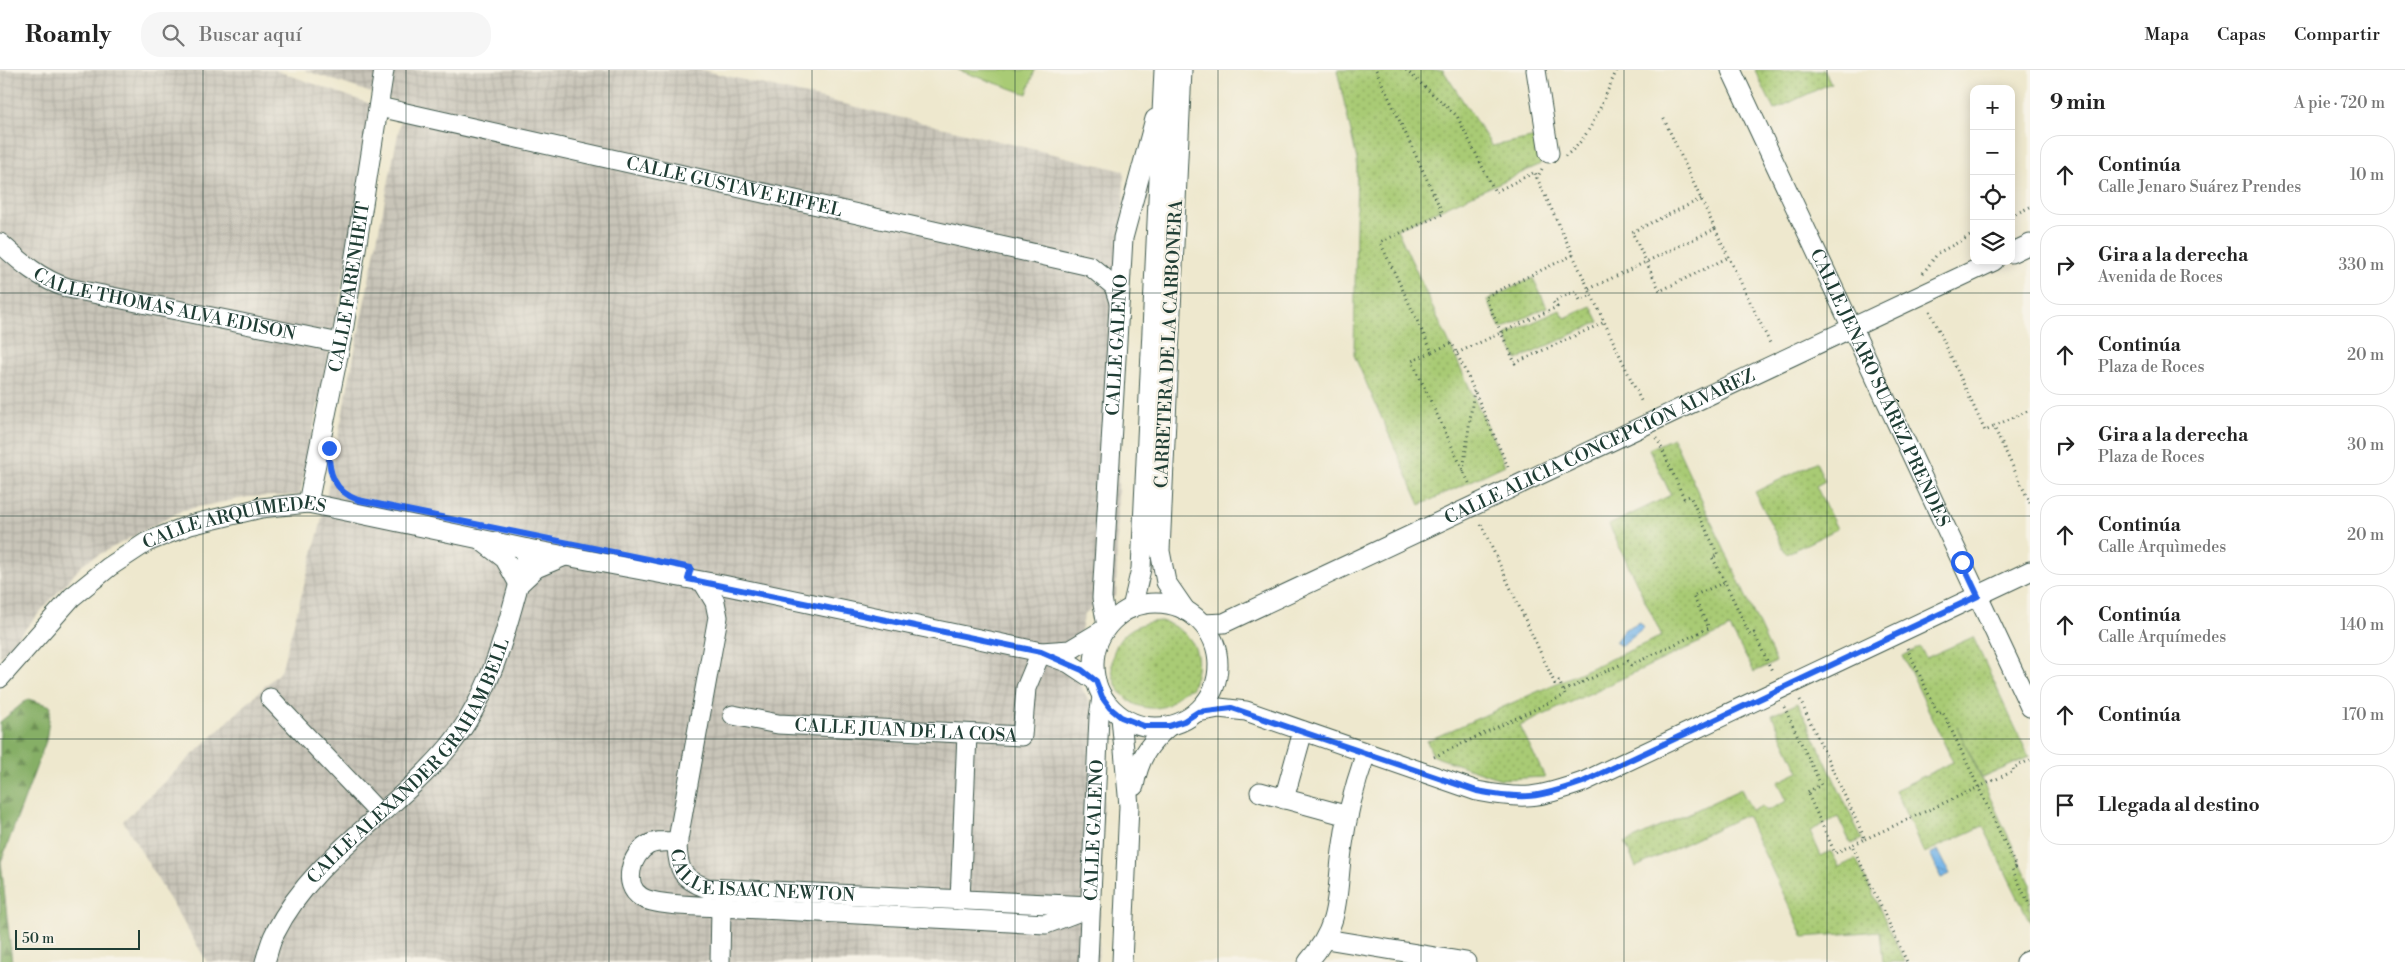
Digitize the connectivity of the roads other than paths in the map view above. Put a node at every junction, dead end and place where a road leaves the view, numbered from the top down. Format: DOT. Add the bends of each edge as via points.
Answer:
graph roads {
  1 [pos="384,70"];
  2 [pos="1164,70"];
  3 [pos="1182,70"];
  4 [pos="1536,70"];
  5 [pos="1731,70"];
  6 [pos="1163,97"];
  7 [pos="379,107"];
  8 [pos="1549,153"];
  9 [pos="1123,238"];
  10 [pos="0,243"];
  11 [pos="2030,244"];
  12 [pos="2015,251"];
  13 [pos="1986,265"];
  14 [pos="1090,266"];
  15 [pos="1119,302"];
  16 [pos="1852,329"];
  17 [pos="340,342"];
  18 [pos="308,504"];
  19 [pos="478,538"];
  20 [pos="528,549"];
  21 [pos="565,556"];
  22 [pos="2030,571"];
  23 [pos="703,582"];
  24 [pos="519,584"];
  25 [pos="748,590"];
  26 [pos="1978,596"];
  27 [pos="1102,598"];
  28 [pos="1132,608"];
  29 [pos="1186,611"];
  30 [pos="718,617"];
  31 [pos="1203,624"];
  32 [pos="1106,628"];
  33 [pos="1086,641"];
  34 [pos="1041,652"];
  35 [pos="4,667"];
  36 [pos="1099,689"];
  37 [pos="270,698"];
  38 [pos="2030,707"];
  39 [pos="1198,712"];
  40 [pos="733,715"];
  41 [pos="1121,717"];
  42 [pos="1169,726"];
  43 [pos="1303,731"];
  44 [pos="967,734"];
  45 [pos="1366,753"];
  46 [pos="1260,792"];
  47 [pos="1284,798"];
  48 [pos="1129,806"];
  49 [pos="380,814"];
  50 [pos="1348,816"];
  51 [pos="678,842"];
  52 [pos="960,900"];
  53 [pos="1091,906"];
  54 [pos="721,907"];
  55 [pos="1326,939"];
  56 [pos="2030,960"];
  57 [pos="265,962"];
  58 [pos="720,962"];
  59 [pos="1088,962"];
  60 [pos="1122,962"];
  61 [pos="1308,962"];
  62 [pos="1466,962"];
  63 [pos="2025,962"];
  1 -- 7 [label="street, CALLE FARENHEIT"];
  2 -- 6 [label="street, CARRETERA DE LA CARBONERA"];
  3 -- 29 [label="street, CARRETERA DE LA CARBONERA" via="1160,552 1166,582"];
  4 -- 8 [label="street"];
  5 -- 16 [label="street, CALLE JENARO SUÁREZ PRENDES"];
  6 -- 9 [label="street, CALLE GALENO"];
  6 -- 28 [label="street, CARRETERA DE LA CARBONERA" via="1141,569"];
  7 -- 14 [label="street, CALLE GUSTAVE EIFFEL"];
  7 -- 17 [label="street, CALLE FARENHEIT"];
  9 -- 14 [label="street" via="1114,255 1104,263"];
  9 -- 15 [label="street, CALLE GALENO"];
  10 -- 17 [label="street, CALLE THOMAS ALVA EDISON" via="47,281 68,288"];
  11 -- 12 [label="street"];
  13 -- 16 [label="street, CALLE ALICIA CONCEPCIÓN ÁLVAREZ"];
  14 -- 15 [label="street, CALLE GUSTAVE EIFFEL" via="1114,286"];
  15 -- 27 [label="street, CALLE GALENO"];
  16 -- 26 [label="street, CALLE JENARO SUÁREZ PRENDES"];
  16 -- 31 [label="street, CALLE ALICIA CONCEPCIÓN ÁLVAREZ" via="1224,623"];
  17 -- 18 [label="street, CALLE FARENHEIT"];
  18 -- 19 [label="street, CALLE ARQUÍMEDES"];
  18 -- 35 [label="street, CALLE ARQUÍMEDES" via="262,508 190,525 147,542 72,597"];
  19 -- 20 [label="street, CALLE ARQUÍMEDES"];
  19 -- 24 [label="street" via="505,559"];
  20 -- 21 [label="street, CALLE ARQUÍMEDES"];
  20 -- 24 [label="street, CALLE ALEXANDER GRAHAM BELL"];
  21 -- 23 [label="street, CALLE ARQUÍMEDES"];
  21 -- 24 [label="street" via="536,568"];
  22 -- 26 [label="street"];
  23 -- 25 [label="street, CALLE ARQUÍMEDES"];
  23 -- 30 [label="street, CALLE ISAAC NEWTON" via="715,602"];
  24 -- 49 [label="street, CALLE ALEXANDER GRAHAM BELL" via="493,672 480,700 448,747"];
  25 -- 30 [label="street" via="734,598"];
  25 -- 34 [label="street, CALLE ARQUÍMEDES"];
  26 -- 38 [label="street, CALLE JENARO SUÁREZ PRENDES"];
  26 -- 45 [label="street" via="1583,782 1545,796 1511,798 1477,791"];
  27 -- 32 [label="street, CALLE GALENO"];
  27 -- 33 [label="street, CALLE GALENO"];
  28 -- 29 [label="street" via="1150,603 1168,604"];
  28 -- 32 [label="street"];
  29 -- 31 [label="street"];
  30 -- 51 [label="street, CALLE ISAAC NEWTON"];
  31 -- 39 [label="street" via="1215,645 1218,669 1212,692"];
  32 -- 33 [label="street, CALLE ARQUÍMEDES"];
  32 -- 36 [label="street" via="1098,643 1094,662"];
  33 -- 34 [label="street, CALLE ARQUÍMEDES" via="1070,650"];
  34 -- 36 [label="street" via="1069,663"];
  34 -- 44 [label="street, CALLE JUAN DE LA COSA" via="1026,688 1022,736"];
  36 -- 41 [label="street"];
  36 -- 53 [label="street, CALLE GALENO"];
  37 -- 49 [label="street"];
  39 -- 42 [label="street"];
  39 -- 43 [label="street" via="1232,708"];
  40 -- 44 [label="street, CALLE JUAN DE LA COSA" via="778,724"];
  41 -- 42 [label="street" via="1144,726"];
  41 -- 48 [label="street"];
  42 -- 48 [label="street" via="1154,739 1139,761"];
  43 -- 45 [label="street"];
  43 -- 47 [label="street"];
  44 -- 52 [label="street"];
  45 -- 50 [label="street"];
  46 -- 47 [label="street"];
  47 -- 50 [label="street"];
  48 -- 60 [label="street"];
  49 -- 57 [label="street, CALLE ALEXANDER GRAHAM BELL" via="327,864 301,894 275,934"];
  50 -- 55 [label="street" via="1333,922"];
  51 -- 52 [label="street, CALLE ISAAC NEWTON" via="678,863 682,870 690,882 707,888"];
  51 -- 54 [label="street" via="656,841 638,854 631,864 634,889 641,897 661,903"];
  52 -- 53 [label="street, CALLE ISAAC NEWTON"];
  53 -- 54 [label="street" via="1046,924"];
  53 -- 59 [label="street, CALLE GALENO"];
  54 -- 58 [label="street"];
  55 -- 61 [label="street"];
  55 -- 62 [label="street"];
  56 -- 63 [label="street"];
}
